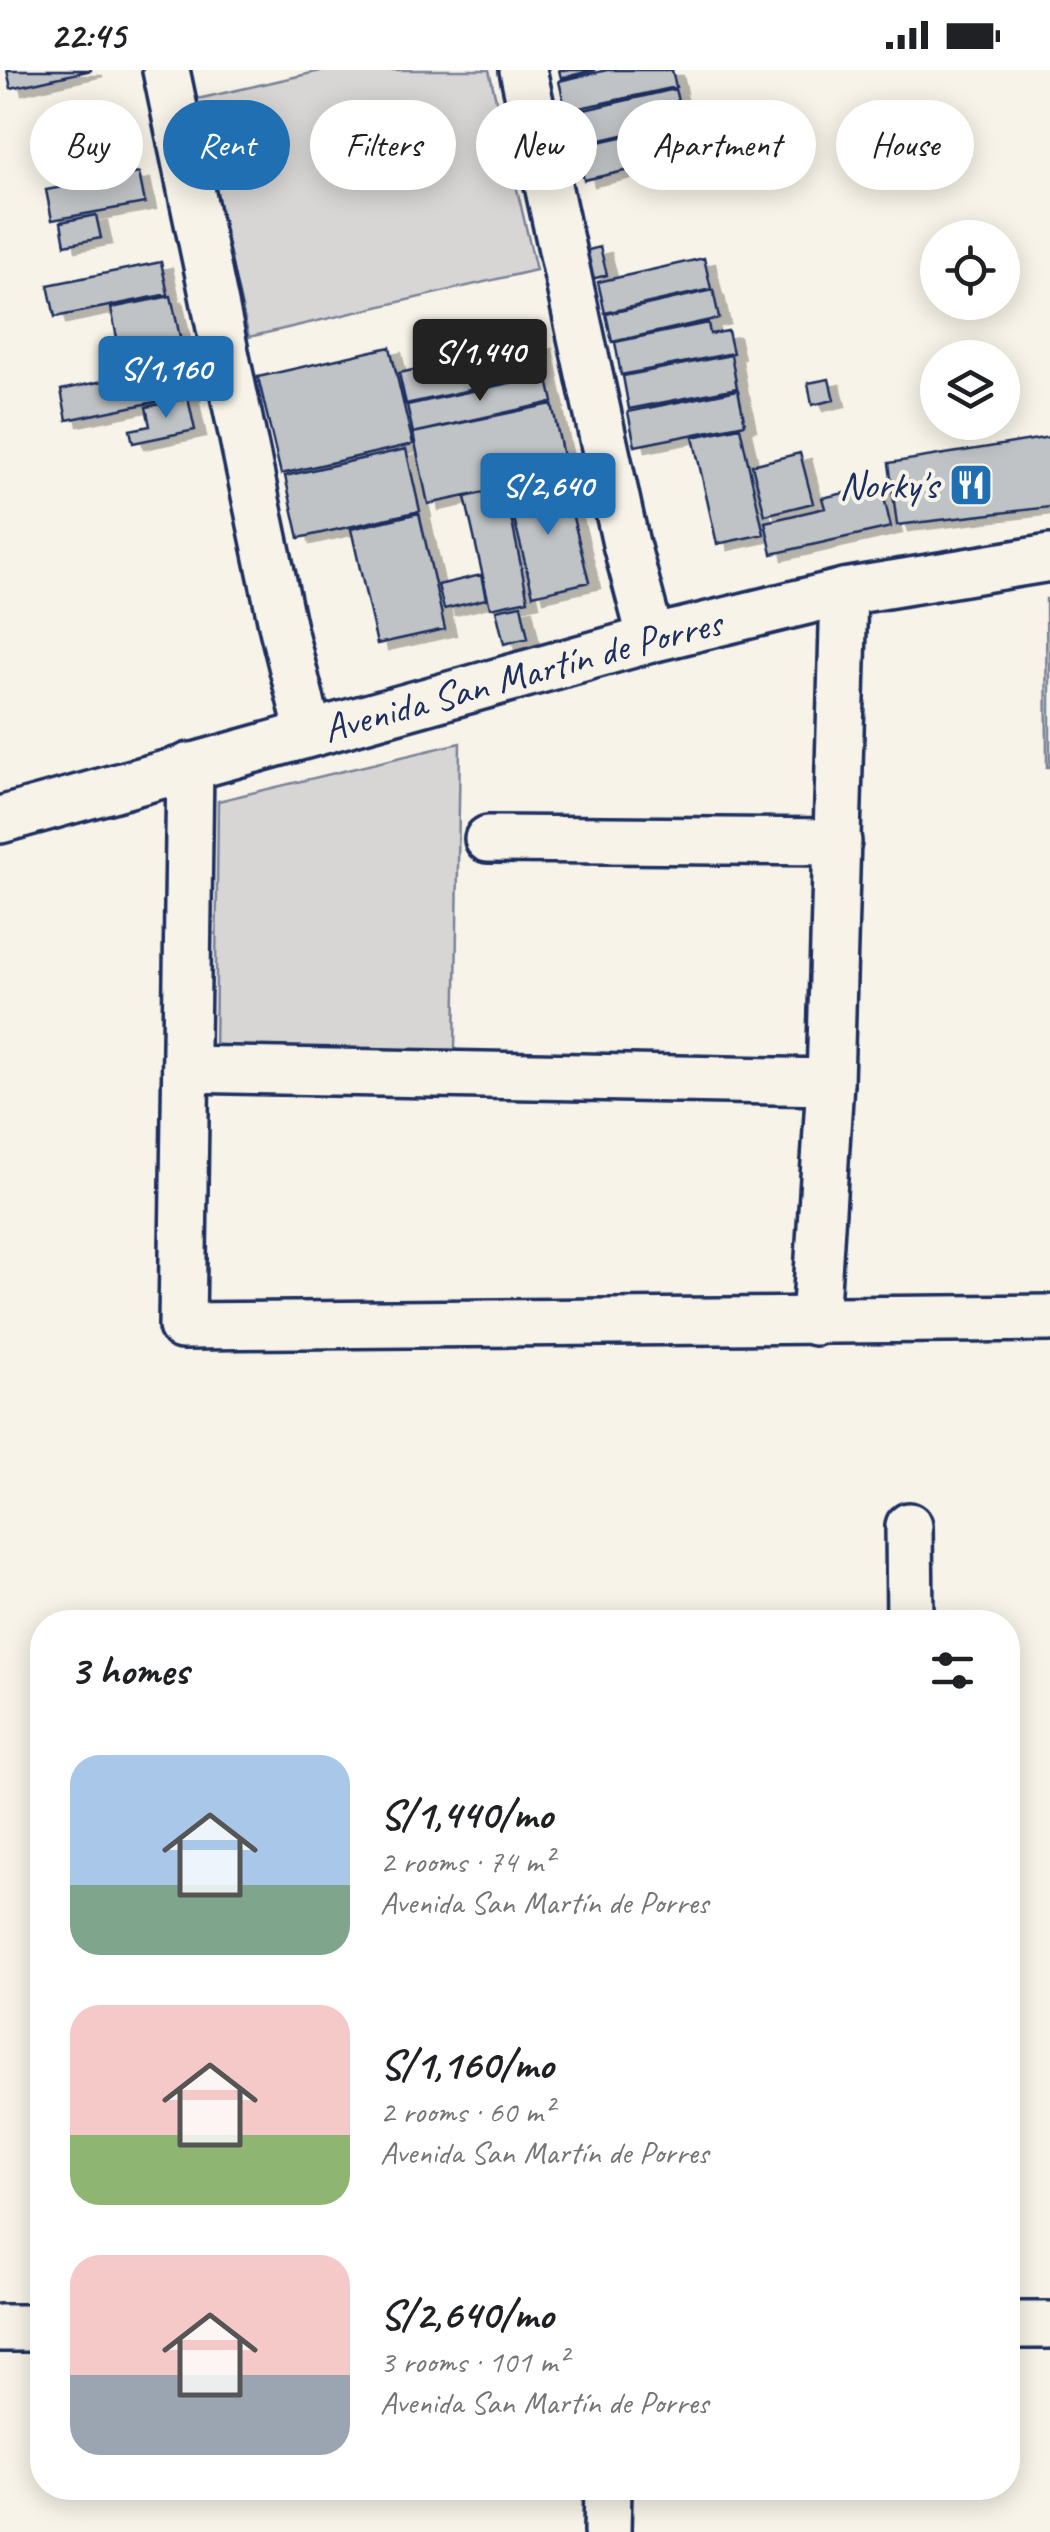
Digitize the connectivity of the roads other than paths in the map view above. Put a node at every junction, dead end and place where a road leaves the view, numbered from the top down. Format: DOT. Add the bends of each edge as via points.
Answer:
graph roads {
  1 [pos="166,70"];
  2 [pos="523,70"];
  3 [pos="1050,558"];
  4 [pos="844,592"];
  5 [pos="652,639"];
  6 [pos="309,732"];
  7 [pos="190,766"];
  8 [pos="0,820"];
  9 [pos="488,840"];
  10 [pos="838,842"];
  11 [pos="186,1069"];
  12 [pos="830,1082"];
  13 [pos="1050,1318"];
  14 [pos="815,1322"];
  15 [pos="909,1526"];
  16 [pos="910,1610"];
  17 [pos="1020,2325"];
  18 [pos="1050,2325"];
  19 [pos="0,2328"];
  20 [pos="30,2328"];
  21 [pos="608,2500"];
  22 [pos="607,2532"];
  1 -- 6 [label="street"];
  2 -- 5 [label="street"];
  3 -- 4 [label="street, Avenida San Martín de Porres"];
  4 -- 5 [label="street, Avenida San Martín de Porres"];
  4 -- 10 [label="street"];
  5 -- 6 [label="street, Avenida San Martín de Porres"];
  6 -- 7 [label="street, Avenida San Martín de Porres"];
  7 -- 8 [label="street, Avenida San Martín de Porres"];
  7 -- 11 [label="street"];
  9 -- 10 [label="street"];
  10 -- 12 [label="street"];
  11 -- 12 [label="street"];
  11 -- 14 [label="street" via="182,1326"];
  12 -- 14 [label="street"];
  13 -- 14 [label="street"];
  15 -- 16 [label="street"];
  17 -- 18 [label="street"];
  19 -- 20 [label="street"];
  21 -- 22 [label="street"];
}
